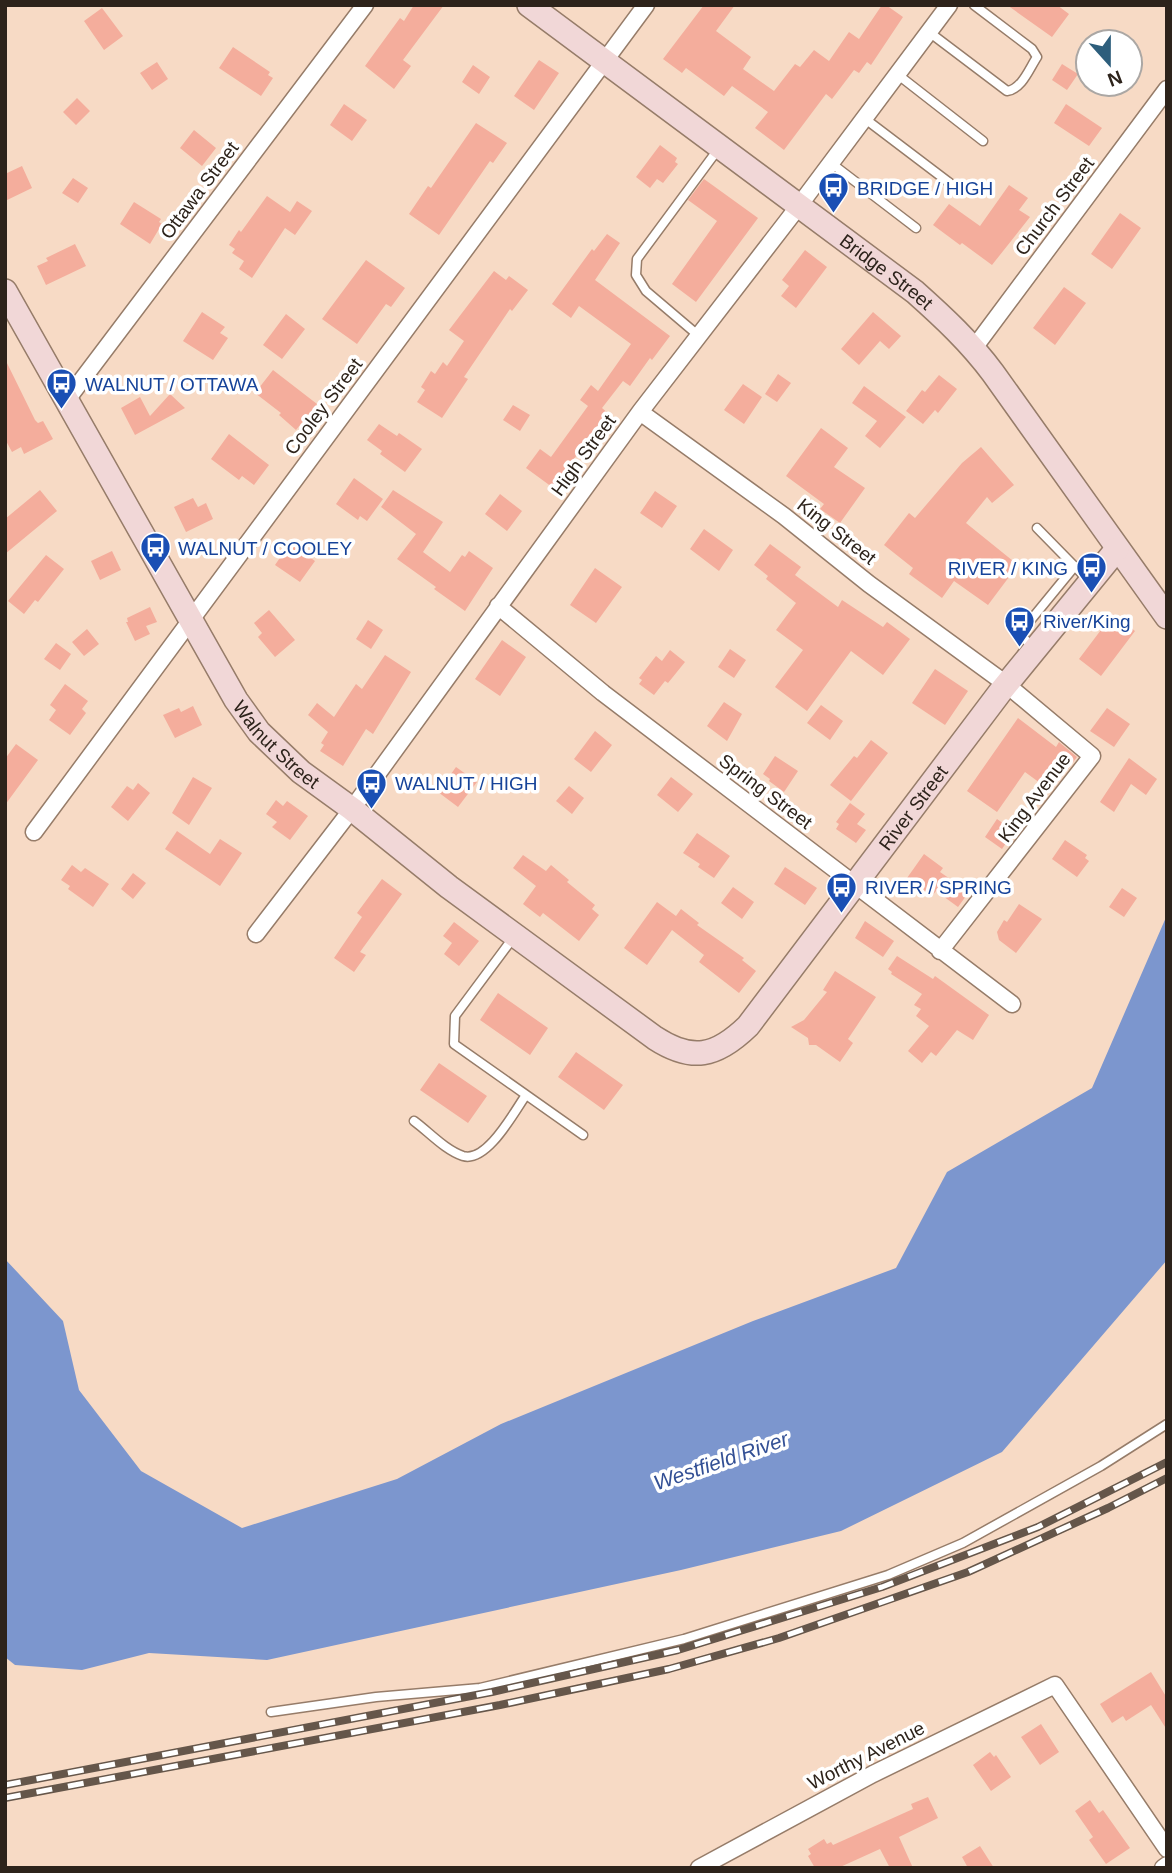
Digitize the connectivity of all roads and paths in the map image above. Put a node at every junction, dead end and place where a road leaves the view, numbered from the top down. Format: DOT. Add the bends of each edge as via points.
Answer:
graph roads {
  1 [pos="365,5"];
  2 [pos="529,5"];
  3 [pos="646,5"];
  4 [pos="949,5"];
  5 [pos="974,5"];
  6 [pos="929,32"];
  7 [pos="605,61"];
  8 [pos="897,74"];
  9 [pos="1167,89"];
  10 [pos="864,118"];
  11 [pos="983,141"];
  12 [pos="720,148"];
  13 [pos="831,163"];
  14 [pos="951,184"];
  15 [pos="798,207"];
  16 [pos="916,228"];
  17 [pos="5,291"];
  18 [pos="699,336"];
  19 [pos="974,348"];
  20 [pos="66,401"];
  21 [pos="640,412"];
  22 [pos="1037,528"];
  23 [pos="1117,549"];
  24 [pos="1082,574"];
  25 [pos="498,606"];
  26 [pos="1167,617"];
  27 [pos="191,620"];
  28 [pos="1006,684"];
  29 [pos="352,809"];
  30 [pos="34,832"];
  31 [pos="853,885"];
  32 [pos="256,934"];
  33 [pos="515,936"];
  34 [pos="940,951"];
  35 [pos="1012,1004"];
  36 [pos="701,1054"];
  37 [pos="526,1095"];
  38 [pos="414,1121"];
  39 [pos="583,1135"];
  40 [pos="1167,1424"];
  41 [pos="271,1712"];
  42 [pos="1167,1849"];
  43 [pos="699,1868"];
  1 -- 20 [label="street, Ottawa Street"];
  2 -- 7 [label="street, Bridge Street"];
  3 -- 7 [label="street, Cooley Street"];
  4 -- 6 [label="street, High Street"];
  5 -- 6 [label="lane" via="1037,57 1012,90"];
  6 -- 8 [label="street, High Street"];
  7 -- 12 [label="street, Bridge Street"];
  7 -- 27 [label="street, Cooley Street"];
  8 -- 10 [label="street, High Street"];
  8 -- 11 [label="lane"];
  9 -- 19 [label="street, Church Street"];
  10 -- 13 [label="street, High Street"];
  10 -- 14 [label="lane"];
  12 -- 15 [label="street, Bridge Street"];
  12 -- 18 [label="lane" via="637,259 636,275 646,291"];
  13 -- 15 [label="street, High Street"];
  13 -- 16 [label="lane"];
  15 -- 18 [label="street, High Street"];
  15 -- 19 [label="street, Bridge Street" via="915,292"];
  17 -- 20 [label="street, Walnut Street"];
  18 -- 21 [label="street, High Street"];
  19 -- 23 [label="street, Bridge Street"];
  20 -- 27 [label="street, Walnut Street"];
  21 -- 25 [label="street, High Street"];
  21 -- 28 [label="street, King Street"];
  22 -- 24 [label="lane"];
  23 -- 24 [label="street, River Street"];
  23 -- 26 [label="street, Bridge Street"];
  24 -- 28 [label="street, River Street" via="1034,650"];
  25 -- 29 [label="street, High Street"];
  25 -- 31 [label="street, Spring Street" via="603,693"];
  27 -- 29 [label="street, Walnut Street" via="259,732 301,772"];
  27 -- 30 [label="street, Cooley Street"];
  28 -- 31 [label="street, River Street"];
  28 -- 34 [label="street, King Avenue" via="1092,756"];
  29 -- 32 [label="street, High Street"];
  29 -- 33 [label="street, Walnut Street"];
  31 -- 34 [label="street, Spring Street"];
  31 -- 36 [label="street, River Street" via="748,1026 728,1042"];
  33 -- 36 [label="street, Walnut Street" via="664,1044 686,1054"];
  33 -- 37 [label="lane" via="455,1016 454,1044"];
  34 -- 35 [label="street, Spring Street"];
  37 -- 38 [label="lane" via="477,1156 465,1157"];
  37 -- 39 [label="lane"];
  40 -- 41 [label="lane" via="963,1544 888,1575 684,1639 480,1688"];
  42 -- 43 [label="street, Worthy Avenue" via="1055,1685 873,1774"];
}
